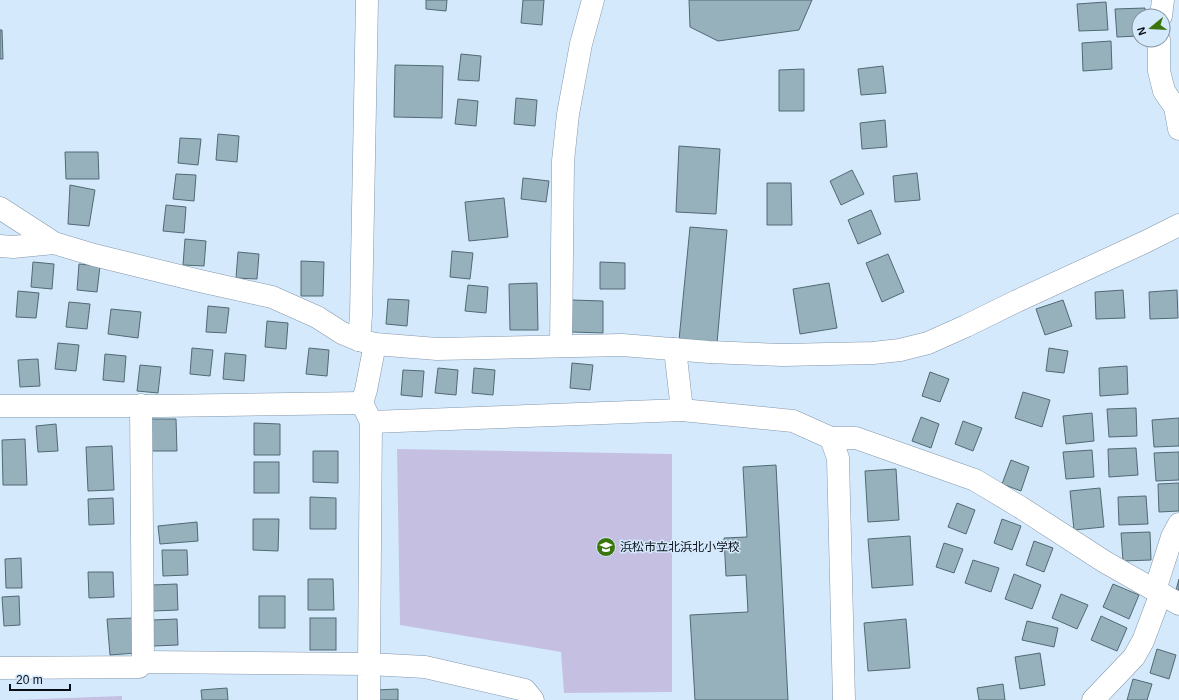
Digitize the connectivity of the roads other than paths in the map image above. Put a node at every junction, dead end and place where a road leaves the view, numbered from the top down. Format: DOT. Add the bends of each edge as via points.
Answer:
graph roads {
  1 [pos="367,0"];
  2 [pos="593,0"];
  3 [pos="1174,0"];
  4 [pos="1179,1"];
  5 [pos="1159,48"];
  6 [pos="1179,129"];
  7 [pos="0,208"];
  8 [pos="1179,225"];
  9 [pos="54,243"];
  10 [pos="0,246"];
  11 [pos="367,342"];
  12 [pos="561,346"];
  13 [pos="675,349"];
  14 [pos="141,405"];
  15 [pos="0,406"];
  16 [pos="682,410"];
  17 [pos="367,412"];
  18 [pos="831,438"];
  19 [pos="1179,524"];
  20 [pos="1165,596"];
  21 [pos="143,662"];
  22 [pos="369,664"];
  23 [pos="0,668"];
  24 [pos="369,700"];
  25 [pos="533,700"];
  26 [pos="844,700"];
  27 [pos="1093,700"];
  1 -- 11 [label="street" via="361,315"];
  2 -- 12 [label="street" via="581,44 568,114 563,161"];
  3 -- 4 [label="street"];
  5 -- 6 [label="street" via="1159,71 1164,91 1175,107"];
  7 -- 9 [label="street"];
  8 -- 13 [label="street" via="921,345 873,353 784,355"];
  9 -- 10 [label="street"];
  9 -- 11 [label="street" via="94,255 272,297 317,317 342,333"];
  11 -- 12 [label="street" via="437,349"];
  11 -- 17 [label="street"];
  12 -- 13 [label="street" via="622,345"];
  13 -- 16 [label="street"];
  14 -- 15 [label="street"];
  14 -- 17 [label="street"];
  14 -- 21 [label="street"];
  16 -- 17 [label="street"];
  16 -- 18 [label="street" via="792,421"];
  17 -- 22 [label="street"];
  18 -- 20 [label="street" via="856,438 975,480 1105,562"];
  18 -- 26 [label="street" via="838,458"];
  19 -- 20 [label="street" via="1172,537"];
  20 -- 27 [label="street" via="1134,657"];
  21 -- 22 [label="street"];
  21 -- 23 [label="street" via="139,667"];
  22 -- 24 [label="street"];
  22 -- 25 [label="street" via="425,667 525,690"];
}
